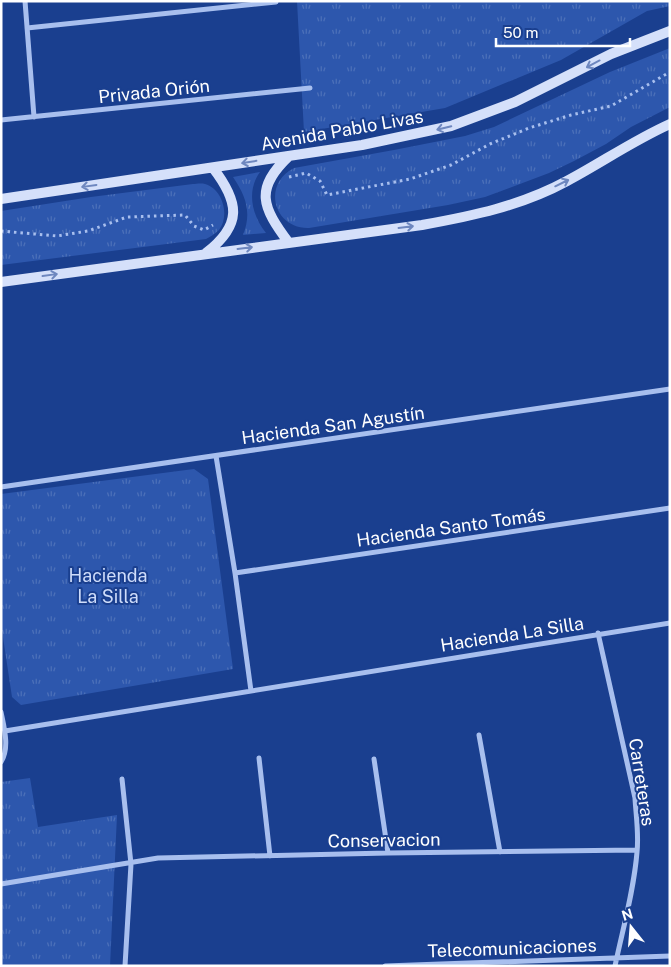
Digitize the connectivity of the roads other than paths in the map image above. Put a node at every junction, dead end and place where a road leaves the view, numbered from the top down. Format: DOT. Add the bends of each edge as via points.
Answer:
graph roads {
  1 [pos="25,1"];
  2 [pos="276,2"];
  3 [pos="26,28"];
  4 [pos="670,31"];
  5 [pos="310,88"];
  6 [pos="34,117"];
  7 [pos="1,120"];
  8 [pos="670,124"];
  9 [pos="289,156"];
  10 [pos="213,168"];
  11 [pos="1,199"];
  12 [pos="289,243"];
  13 [pos="205,254"];
  14 [pos="1,282"];
  15 [pos="670,389"];
  16 [pos="216,456"];
  17 [pos="1,487"];
  18 [pos="670,508"];
  19 [pos="235,573"];
  20 [pos="670,623"];
  21 [pos="598,633"];
  22 [pos="250,691"];
  23 [pos="1,712"];
  24 [pos="4,731"];
  25 [pos="479,735"];
  26 [pos="259,758"];
  27 [pos="374,759"];
  28 [pos="1,762"];
  29 [pos="122,779"];
  30 [pos="637,850"];
  31 [pos="500,852"];
  32 [pos="388,853"];
  33 [pos="270,856"];
  34 [pos="132,864"];
  35 [pos="1,884"];
  36 [pos="670,956"];
  37 [pos="617,958"];
  38 [pos="126,966"];
  39 [pos="385,966"];
  40 [pos="615,966"];
  1 -- 3 [label="street"];
  2 -- 3 [label="street"];
  3 -- 6 [label="street"];
  4 -- 9 [label="main road, Avenida Pablo Livas, one-way" via="611,54 515,102 451,126 371,144"];
  5 -- 6 [label="street, Privada Orión"];
  6 -- 7 [label="street, Privada Orión"];
  12 -- 8 [label="main road, one-way" via="422,225 500,208 565,182"];
  9 -- 10 [label="main road, Avenida Pablo Livas, one-way"];
  9 -- 12 [label="main road" via="270,177 266,194 270,214"];
  10 -- 11 [label="main road, Avenida Pablo Livas, one-way"];
  10 -- 13 [label="main road" via="226,185 233,216 225,236"];
  13 -- 12 [label="main road, one-way"];
  14 -- 13 [label="main road, one-way"];
  15 -- 16 [label="street, Hacienda San Agustín"];
  16 -- 17 [label="street, Hacienda San Agustín"];
  16 -- 19 [label="street"];
  18 -- 19 [label="street, Hacienda Santo Tomás"];
  19 -- 22 [label="street"];
  20 -- 21 [label="street, Hacienda La Silla"];
  21 -- 22 [label="street, Hacienda La Silla"];
  21 -- 30 [label="street, Carreteras" via="635,798"];
  22 -- 24 [label="street, Hacienda La Silla"];
  23 -- 24 [label="street"];
  24 -- 28 [label="street" via="5,751"];
  25 -- 31 [label="street"];
  26 -- 33 [label="street"];
  27 -- 32 [label="street"];
  29 -- 34 [label="street"];
  30 -- 31 [label="street, Conservacion"];
  30 -- 37 [label="street, Carreteras"];
  31 -- 32 [label="street, Conservacion"];
  32 -- 33 [label="street, Conservacion"];
  33 -- 34 [label="street, Conservacion" via="158,858"];
  34 -- 35 [label="street, Conservacion"];
  34 -- 38 [label="street"];
  36 -- 37 [label="street, Telecomunicaciones"];
  37 -- 39 [label="street, Telecomunicaciones"];
  37 -- 40 [label="street, Carreteras"];
}
